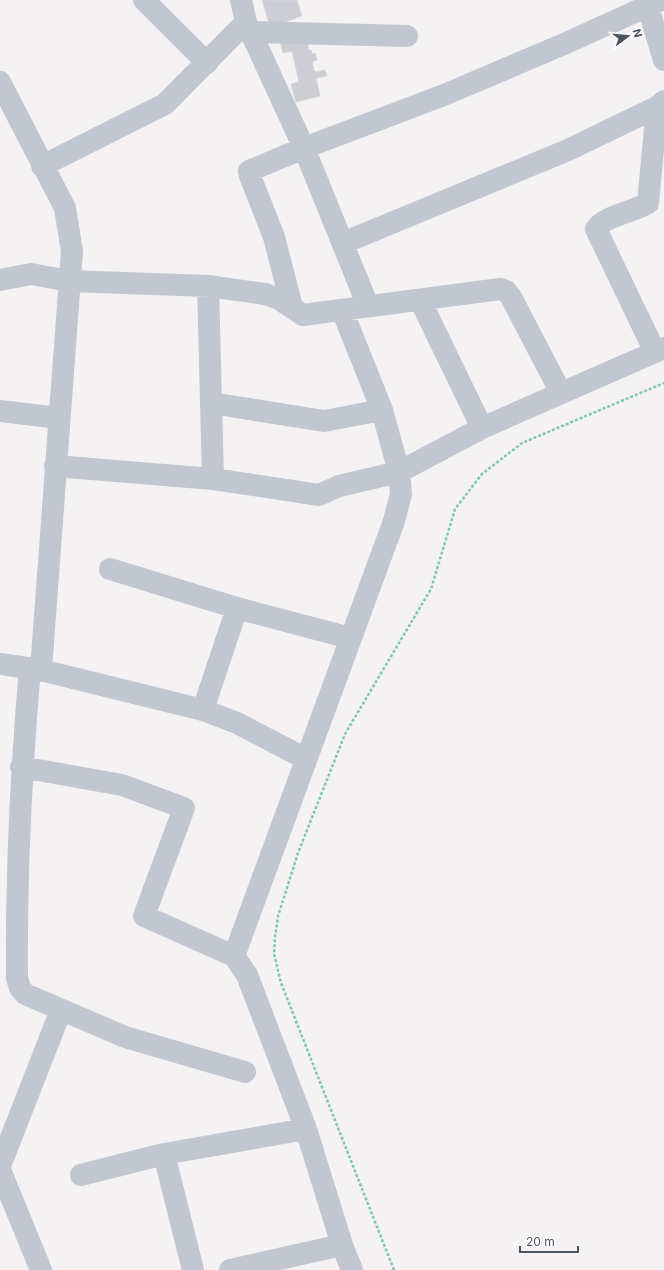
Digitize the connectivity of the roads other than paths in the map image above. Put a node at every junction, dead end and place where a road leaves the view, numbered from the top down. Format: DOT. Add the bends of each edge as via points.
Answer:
graph roads {
  1 [pos="144,0"];
  2 [pos="241,0"];
  3 [pos="654,3"];
  4 [pos="249,27"];
  5 [pos="407,36"];
  6 [pos="664,60"];
  7 [pos="207,63"];
  8 [pos="0,82"];
  9 [pos="661,104"];
  10 [pos="304,148"];
  11 [pos="42,166"];
  12 [pos="343,243"];
  13 [pos="0,280"];
  14 [pos="68,281"];
  15 [pos="208,286"];
  16 [pos="420,300"];
  17 [pos="368,306"];
  18 [pos="292,308"];
  19 [pos="342,310"];
  20 [pos="659,350"];
  21 [pos="561,393"];
  22 [pos="211,403"];
  23 [pos="382,410"];
  24 [pos="0,411"];
  25 [pos="59,418"];
  26 [pos="482,428"];
  27 [pos="55,466"];
  28 [pos="399,472"];
  29 [pos="213,479"];
  30 [pos="110,569"];
  31 [pos="237,608"];
  32 [pos="350,638"];
  33 [pos="0,664"];
  34 [pos="36,669"];
  35 [pos="203,710"];
  36 [pos="306,759"];
  37 [pos="21,767"];
  38 [pos="8,900"];
  39 [pos="234,956"];
  40 [pos="62,1010"];
  41 [pos="245,1072"];
  42 [pos="306,1129"];
  43 [pos="164,1154"];
  44 [pos="0,1166"];
  45 [pos="0,1170"];
  46 [pos="82,1175"];
  47 [pos="342,1245"];
  48 [pos="41,1270"];
  49 [pos="193,1270"];
  50 [pos="230,1270"];
  51 [pos="352,1270"];
  1 -- 7 [label="street"];
  2 -- 4 [label="street"];
  3 -- 6 [label="street"];
  3 -- 10 [label="street" via="444,95"];
  4 -- 5 [label="street"];
  4 -- 7 [label="street"];
  4 -- 10 [label="street"];
  7 -- 11 [label="street" via="165,104"];
  8 -- 11 [label="street"];
  9 -- 12 [label="street" via="568,150"];
  9 -- 20 [label="street" via="648,203 606,221 596,229"];
  10 -- 12 [label="street"];
  10 -- 18 [label="street" via="249,171 274,237"];
  11 -- 14 [label="street" via="65,208 72,251"];
  12 -- 17 [label="street"];
  13 -- 14 [label="street" via="31,274"];
  14 -- 15 [label="street"];
  14 -- 25 [label="street"];
  15 -- 18 [label="street" via="265,294 279,299"];
  15 -- 22 [label="street"];
  16 -- 17 [label="street"];
  16 -- 21 [label="street" via="500,289 506,291"];
  16 -- 26 [label="street"];
  17 -- 19 [label="street"];
  18 -- 19 [label="street" via="303,315"];
  19 -- 23 [label="street"];
  20 -- 21 [label="street"];
  21 -- 26 [label="street"];
  22 -- 23 [label="street" via="324,421"];
  22 -- 29 [label="street"];
  23 -- 28 [label="street"];
  24 -- 25 [label="street"];
  25 -- 27 [label="street"];
  26 -- 28 [label="street"];
  27 -- 29 [label="street"];
  27 -- 34 [label="street"];
  28 -- 29 [label="street" via="339,486 319,495"];
  28 -- 32 [label="street" via="401,494 394,521"];
  30 -- 31 [label="street"];
  31 -- 32 [label="street"];
  31 -- 35 [label="street"];
  32 -- 36 [label="street"];
  33 -- 34 [label="street"];
  34 -- 35 [label="street"];
  34 -- 37 [label="street"];
  35 -- 36 [label="street" via="237,723"];
  36 -- 39 [label="street"];
  37 -- 38 [label="street"];
  37 -- 39 [label="street" via="122,785 184,808 144,916"];
  38 -- 40 [label="street" via="20,988 25,994"];
  39 -- 42 [label="street" via="246,976"];
  40 -- 41 [label="street" via="125,1037"];
  40 -- 44 [label="street"];
  42 -- 43 [label="street"];
  42 -- 47 [label="street"];
  43 -- 46 [label="street"];
  43 -- 49 [label="street"];
  45 -- 48 [label="street"];
  47 -- 50 [label="street"];
  47 -- 51 [label="street"];
}
